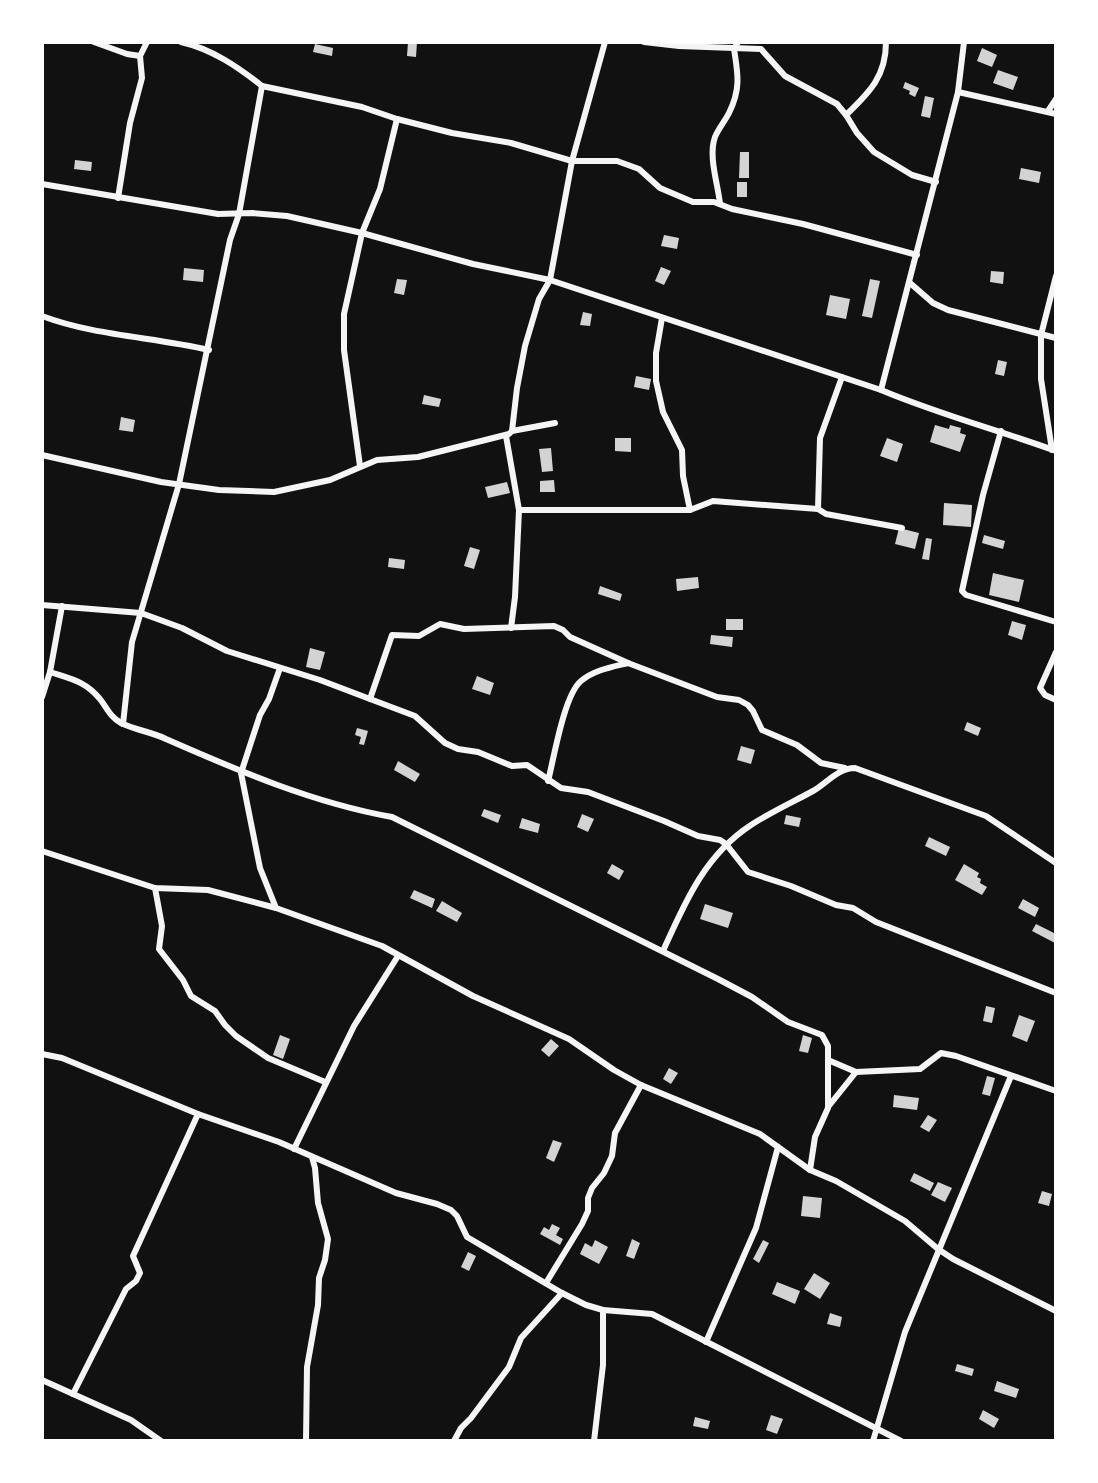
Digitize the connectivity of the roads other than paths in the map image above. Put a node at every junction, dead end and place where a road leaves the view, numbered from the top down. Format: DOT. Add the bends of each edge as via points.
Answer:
graph roads {
  1 [pos="94,42"];
  2 [pos="146,42"];
  3 [pos="181,42"];
  4 [pos="605,42"];
  5 [pos="644,42"];
  6 [pos="886,42"];
  7 [pos="964,42"];
  8 [pos="736,45"];
  9 [pos="140,56"];
  10 [pos="262,86"];
  11 [pos="958,92"];
  12 [pos="1056,99"];
  13 [pos="1052,112"];
  14 [pos="846,115"];
  15 [pos="397,119"];
  16 [pos="572,161"];
  17 [pos="936,183"];
  18 [pos="42,184"];
  19 [pos="118,198"];
  20 [pos="720,204"];
  21 [pos="239,214"];
  22 [pos="362,233"];
  23 [pos="917,255"];
  24 [pos="1056,276"];
  25 [pos="550,280"];
  26 [pos="910,283"];
  27 [pos="42,316"];
  28 [pos="662,318"];
  29 [pos="1041,335"];
  30 [pos="1056,338"];
  31 [pos="209,349"];
  32 [pos="842,377"];
  33 [pos="881,390"];
  34 [pos="555,423"];
  35 [pos="1001,431"];
  36 [pos="509,434"];
  37 [pos="1054,450"];
  38 [pos="42,455"];
  39 [pos="360,466"];
  40 [pos="179,484"];
  41 [pos="818,509"];
  42 [pos="519,510"];
  43 [pos="690,510"];
  44 [pos="902,528"];
  45 [pos="42,605"];
  46 [pos="62,606"];
  47 [pos="141,613"];
  48 [pos="1056,622"];
  49 [pos="511,628"];
  50 [pos="1056,652"];
  51 [pos="628,663"];
  52 [pos="280,668"];
  53 [pos="50,672"];
  54 [pos="42,697"];
  55 [pos="370,699"];
  56 [pos="1056,699"];
  57 [pos="123,724"];
  58 [pos="845,768"];
  59 [pos="241,772"];
  60 [pos="548,781"];
  61 [pos="726,844"];
  62 [pos="42,851"];
  63 [pos="1056,863"];
  64 [pos="155,888"];
  65 [pos="276,908"];
  66 [pos="663,951"];
  67 [pos="398,956"];
  68 [pos="1056,993"];
  69 [pos="42,1054"];
  70 [pos="828,1060"];
  71 [pos="856,1072"];
  72 [pos="1011,1076"];
  73 [pos="325,1082"];
  74 [pos="641,1085"];
  75 [pos="1056,1091"];
  76 [pos="828,1108"];
  77 [pos="198,1114"];
  78 [pos="778,1147"];
  79 [pos="294,1149"];
  80 [pos="312,1157"];
  81 [pos="810,1170"];
  82 [pos="938,1250"];
  83 [pos="546,1283"];
  84 [pos="562,1293"];
  85 [pos="603,1310"];
  86 [pos="1056,1311"];
  87 [pos="706,1342"];
  88 [pos="42,1380"];
  89 [pos="73,1394"];
  90 [pos="878,1428"];
  91 [pos="161,1441"];
  92 [pos="306,1441"];
  93 [pos="454,1441"];
  94 [pos="594,1441"];
  95 [pos="873,1441"];
  96 [pos="901,1441"];
  1 -- 9 [label="street"];
  2 -- 9 [label="street"];
  3 -- 10 [label="street" via="214,53"];
  4 -- 16 [label="street"];
  5 -- 8 [label="street"];
  6 -- 14 [label="street" via="886,59 872,90"];
  7 -- 11 [label="street"];
  8 -- 14 [label="street" via="761,49 785,76 837,104"];
  8 -- 20 [label="street" via="740,80 730,113 715,138 713,154"];
  9 -- 19 [label="street" via="142,78"];
  10 -- 15 [label="street"];
  10 -- 21 [label="street"];
  11 -- 13 [label="street"];
  11 -- 17 [label="street"];
  12 -- 13 [label="street"];
  14 -- 17 [label="street" via="874,152 912,175"];
  15 -- 16 [label="street"];
  15 -- 22 [label="street" via="380,189"];
  16 -- 20 [label="street" via="617,161 693,202"];
  16 -- 25 [label="street"];
  17 -- 23 [label="street"];
  18 -- 19 [label="street"];
  19 -- 21 [label="street"];
  20 -- 23 [label="street"];
  21 -- 22 [label="street" via="287,216"];
  21 -- 31 [label="street"];
  22 -- 25 [label="street"];
  22 -- 39 [label="street" via="344,314 344,350"];
  23 -- 26 [label="street"];
  24 -- 29 [label="street"];
  25 -- 28 [label="street"];
  25 -- 36 [label="street" via="534,311"];
  26 -- 29 [label="street" via="948,310"];
  26 -- 33 [label="street"];
  27 -- 31 [label="street" via="65,325"];
  28 -- 32 [label="street"];
  28 -- 43 [label="street" via="656,381 663,412 682,450"];
  29 -- 30 [label="street"];
  29 -- 37 [label="street" via="1041,379"];
  31 -- 40 [label="street"];
  32 -- 33 [label="street"];
  32 -- 41 [label="street" via="820,438"];
  33 -- 35 [label="street"];
  34 -- 36 [label="street"];
  35 -- 37 [label="street"];
  35 -- 48 [label="street" via="962,591"];
  36 -- 39 [label="street"];
  36 -- 42 [label="street"];
  38 -- 40 [label="street"];
  39 -- 40 [label="street" via="330,480 274,492"];
  40 -- 47 [label="street"];
  41 -- 43 [label="street" via="713,500"];
  41 -- 44 [label="street"];
  42 -- 43 [label="street"];
  42 -- 49 [label="street"];
  45 -- 46 [label="street"];
  46 -- 47 [label="street"];
  46 -- 53 [label="street"];
  47 -- 52 [label="street" via="227,651"];
  47 -- 57 [label="street" via="130,653"];
  49 -- 51 [label="street" via="554,626"];
  49 -- 55 [label="street" via="464,629 440,624 419,636 392,635"];
  50 -- 56 [label="street" via="1040,688"];
  51 -- 58 [label="street" via="717,697 739,700 748,705 762,730 797,745 821,763"];
  51 -- 60 [label="street" via="580,681 562,722"];
  52 -- 55 [label="street"];
  52 -- 59 [label="street"];
  53 -- 54 [label="street"];
  53 -- 57 [label="street" via="82,681 111,717"];
  55 -- 60 [label="street" via="415,716 458,749 512,766 527,765"];
  57 -- 59 [label="street"];
  58 -- 61 [label="street"];
  58 -- 63 [label="street" via="986,816"];
  59 -- 65 [label="street" via="260,868"];
  59 -- 66 [label="street" via="353,810 392,817"];
  60 -- 61 [label="street"];
  61 -- 66 [label="street" via="687,897"];
  61 -- 68 [label="street" via="748,872 853,908 876,922"];
  62 -- 64 [label="street"];
  64 -- 65 [label="street" via="208,890"];
  64 -- 73 [label="street" via="162,926 159,949 191,996 215,1011 252,1048"];
  65 -- 67 [label="street"];
  66 -- 70 [label="street" via="752,997 788,1022 822,1035"];
  67 -- 73 [label="street"];
  67 -- 74 [label="street" via="569,1039"];
  69 -- 77 [label="street"];
  70 -- 71 [label="street"];
  70 -- 76 [label="street"];
  71 -- 72 [label="street" via="920,1069 935,1056 947,1053"];
  71 -- 76 [label="street"];
  72 -- 75 [label="street"];
  72 -- 82 [label="street"];
  73 -- 79 [label="street"];
  74 -- 78 [label="street" via="760,1134"];
  74 -- 83 [label="street" via="615,1133 612,1156 592,1188 582,1224"];
  76 -- 81 [label="street"];
  77 -- 79 [label="street"];
  77 -- 89 [label="street" via="133,1256 140,1273 126,1289"];
  78 -- 81 [label="street"];
  78 -- 87 [label="street" via="756,1228"];
  79 -- 80 [label="street"];
  80 -- 83 [label="street" via="396,1193 451,1210 467,1237"];
  80 -- 92 [label="street" via="328,1239 307,1367"];
  81 -- 82 [label="street" via="905,1221"];
  82 -- 86 [label="street"];
  82 -- 90 [label="street" via="905,1332"];
  83 -- 84 [label="street"];
  84 -- 85 [label="street"];
  84 -- 93 [label="street" via="521,1338 509,1367"];
  85 -- 87 [label="street" via="652,1314"];
  85 -- 94 [label="street" via="603,1365"];
  87 -- 90 [label="street"];
  88 -- 89 [label="street"];
  89 -- 91 [label="street" via="131,1420"];
  90 -- 95 [label="street"];
  90 -- 96 [label="street"];
}
